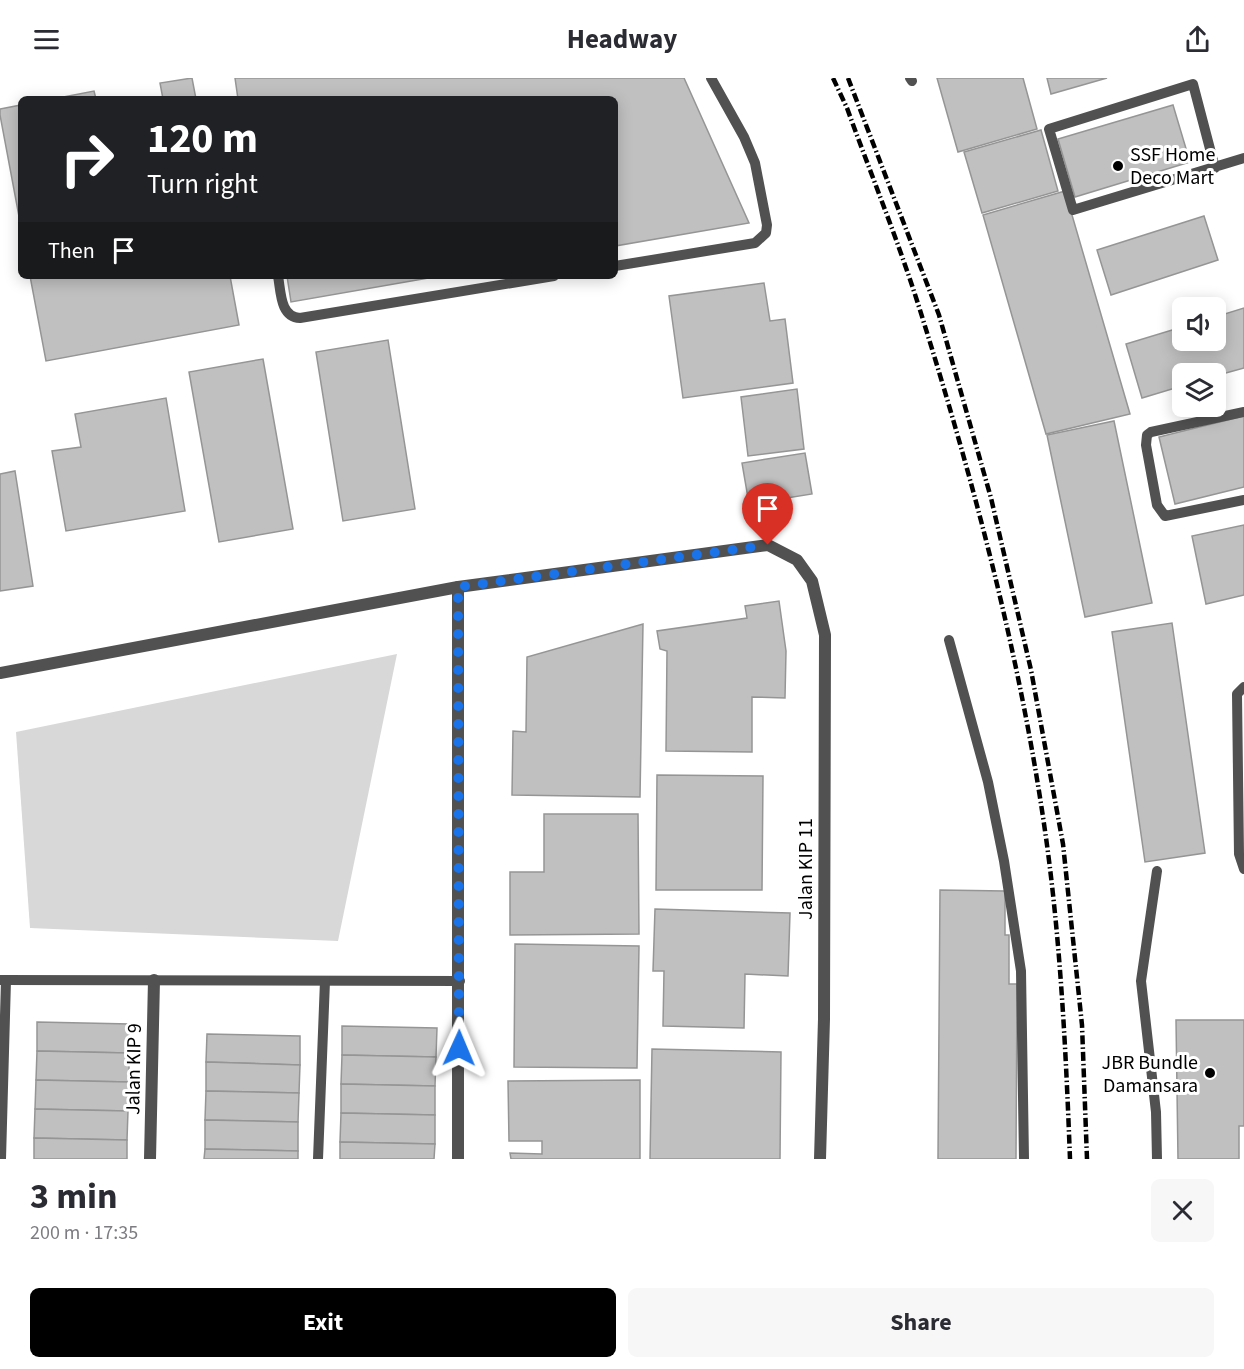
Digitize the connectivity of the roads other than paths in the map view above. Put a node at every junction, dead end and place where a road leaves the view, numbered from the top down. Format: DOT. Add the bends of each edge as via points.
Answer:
graph roads {
  1 [pos="711,78"];
  2 [pos="1244,158"];
  3 [pos="1215,168"];
  4 [pos="618,266"];
  5 [pos="279,279"];
  6 [pos="536,279"];
  7 [pos="1244,412"];
  8 [pos="1244,500"];
  9 [pos="458,587"];
  10 [pos="949,640"];
  11 [pos="0,673"];
  12 [pos="1244,687"];
  13 [pos="1244,868"];
  14 [pos="1157,871"];
  15 [pos="3,980"];
  16 [pos="154,980"];
  17 [pos="325,981"];
  18 [pos="460,981"];
  19 [pos="1,1159"];
  20 [pos="150,1159"];
  21 [pos="318,1159"];
  22 [pos="458,1159"];
  23 [pos="820,1159"];
  24 [pos="1024,1159"];
  25 [pos="1157,1159"];
  1 -- 4 [label="lane" via="755,163 766,233 754,243"];
  2 -- 3 [label="lane"];
  3 -- 3 [label="lane" via="1073,210 1048,129 1193,84"];
  5 -- 6 [label="lane" via="286,313 300,318"];
  7 -- 8 [label="lane" via="1151,432 1146,445 1158,505 1165,516"];
  9 -- 11 [label="street"];
  9 -- 18 [label="street"];
  9 -- 23 [label="street, Jalan KIP 11" via="768,545 797,560 812,581 825,634"];
  10 -- 24 [label="lane" via="988,782 1005,861 1021,971"];
  12 -- 13 [label="lane" via="1237,694 1239,854"];
  14 -- 25 [label="lane" via="1141,981 1156,1112"];
  15 -- 16 [label="lane"];
  15 -- 19 [label="lane"];
  16 -- 17 [label="lane"];
  16 -- 20 [label="street, Jalan KIP 9"];
  17 -- 18 [label="lane"];
  17 -- 21 [label="lane"];
  18 -- 22 [label="street"];
}
